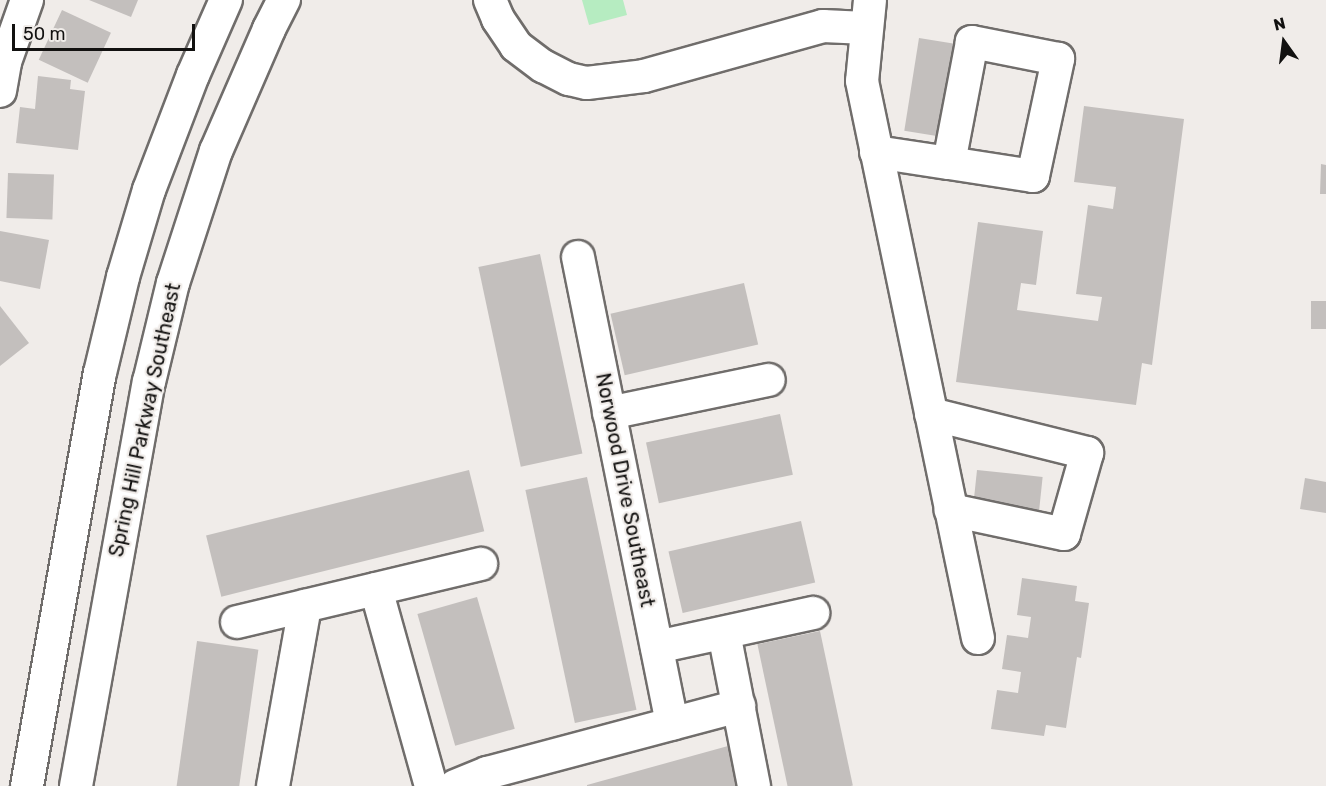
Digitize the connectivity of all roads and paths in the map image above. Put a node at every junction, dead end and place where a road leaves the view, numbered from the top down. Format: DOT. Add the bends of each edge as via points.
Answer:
graph roads {
  1 [pos="27,0"];
  2 [pos="226,0"];
  3 [pos="284,0"];
  4 [pos="490,0"];
  5 [pos="868,14"];
  6 [pos="0,91"];
  7 [pos="876,152"];
  8 [pos="949,163"];
  9 [pos="578,257"];
  10 [pos="769,380"];
  11 [pos="609,413"];
  12 [pos="931,414"];
  13 [pos="951,510"];
  14 [pos="481,564"];
  15 [pos="376,589"];
  16 [pos="305,606"];
  17 [pos="813,613"];
  18 [pos="237,622"];
  19 [pos="724,633"];
  20 [pos="978,638"];
  21 [pos="657,647"];
  22 [pos="739,706"];
  23 [pos="672,723"];
  24 [pos="27,786"];
  25 [pos="76,786"];
  26 [pos="273,786"];
  27 [pos="431,786"];
  28 [pos="455,786"];
  29 [pos="754,786"];
  1 -- 6 [label="street" via="5,62"];
  2 -- 24 [label="street" via="149,190 123,277 100,373"];
  3 -- 25 [label="street, Spring Hill Parkway Southeast" via="216,151 173,283 149,382"];
  4 -- 5 [label="street" via="516,46 543,66 587,83 644,76"];
  5 -- 7 [label="street" via="862,81"];
  7 -- 8 [label="street"];
  7 -- 12 [label="street"];
  8 -- 8 [label="street" via="1033,176 1058,59 972,42"];
  9 -- 11 [label="street, Norwood Drive Southeast"];
  10 -- 11 [label="street"];
  11 -- 21 [label="street, Norwood Drive Southeast"];
  12 -- 13 [label="street"];
  12 -- 13 [label="street" via="1087,453 1064,534"];
  13 -- 20 [label="street"];
  14 -- 15 [label="street"];
  15 -- 16 [label="street"];
  15 -- 27 [label="street"];
  16 -- 18 [label="street"];
  16 -- 26 [label="street"];
  17 -- 19 [label="street"];
  19 -- 21 [label="street"];
  19 -- 22 [label="street"];
  21 -- 23 [label="street, Norwood Drive Southeast"];
  22 -- 23 [label="street"];
  22 -- 29 [label="street"];
  23 -- 28 [label="street" via="487,773"];
}
